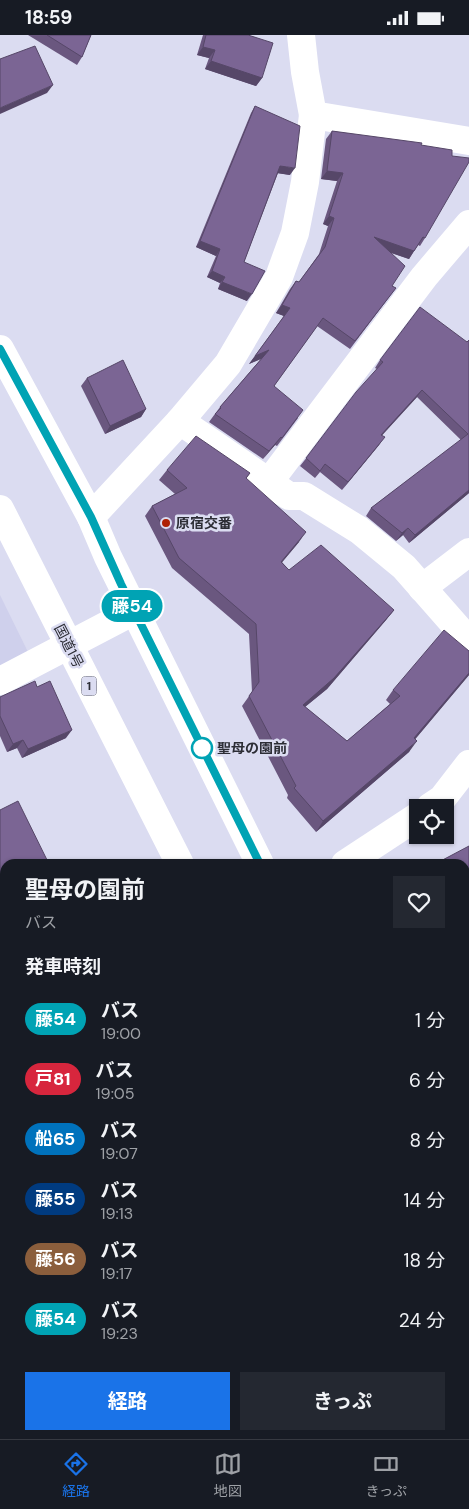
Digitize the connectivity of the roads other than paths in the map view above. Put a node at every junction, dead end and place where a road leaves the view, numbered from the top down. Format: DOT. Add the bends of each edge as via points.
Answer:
graph roads {
  1 [pos="297,36"];
  2 [pos="313,115"];
  3 [pos="469,141"];
  4 [pos="469,225"];
  5 [pos="0,349"];
  6 [pos="180,421"];
  7 [pos="269,483"];
  8 [pos="0,509"];
  9 [pos="91,517"];
  10 [pos="469,551"];
  11 [pos="422,588"];
  12 [pos="134,611"];
  13 [pos="469,641"];
  14 [pos="68,644"];
  15 [pos="0,681"];
  16 [pos="469,764"];
  17 [pos="442,799"];
  18 [pos="409,822"];
  19 [pos="171,859"];
  20 [pos="258,859"];
  21 [pos="353,859"];
  1 -- 2 [label="main road"];
  2 -- 3 [label="main road"];
  2 -- 6 [label="main road" via="295,233 279,277 228,364"];
  4 -- 7 [label="main road" via="424,277"];
  5 -- 9 [label="main road"];
  6 -- 7 [label="main road"];
  6 -- 9 [label="main road"];
  7 -- 11 [label="main road" via="288,497 304,496 359,530 404,567"];
  8 -- 14 [label="main road, 国道1号 / 1"];
  9 -- 12 [label="main road"];
  10 -- 11 [label="main road"];
  11 -- 13 [label="main road"];
  12 -- 14 [label="main road"];
  12 -- 20 [label="main road"];
  14 -- 15 [label="main road"];
  14 -- 19 [label="main road, 国道1号 / 1"];
  16 -- 17 [label="main road"];
  18 -- 21 [label="main road"];
}
